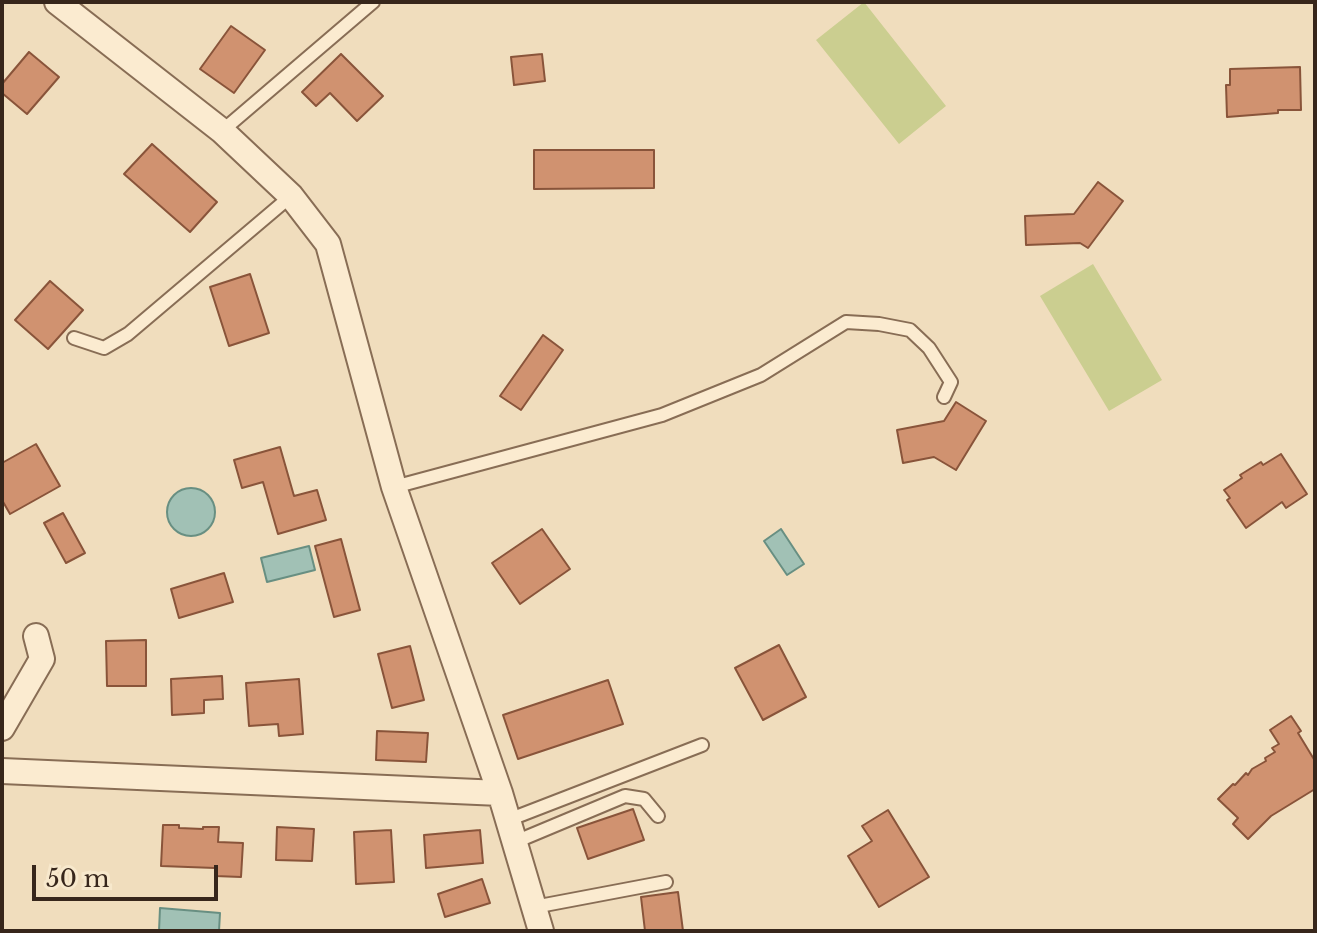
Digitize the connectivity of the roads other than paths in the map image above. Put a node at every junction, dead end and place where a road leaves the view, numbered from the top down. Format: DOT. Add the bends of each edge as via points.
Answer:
graph roads {
  1 [pos="57,2"];
  2 [pos="373,2"];
  3 [pos="222,131"];
  4 [pos="291,196"];
  5 [pos="74,338"];
  6 [pos="944,397"];
  7 [pos="394,487"];
  8 [pos="36,636"];
  9 [pos="2,728"];
  10 [pos="702,745"];
  11 [pos="2,771"];
  12 [pos="500,793"];
  13 [pos="658,816"];
  14 [pos="511,831"];
  15 [pos="666,882"];
  16 [pos="534,907"];
  17 [pos="541,931"];
  1 -- 3 [label="street"];
  2 -- 3 [label="lane"];
  3 -- 4 [label="street"];
  4 -- 5 [label="lane" via="128,334 104,348"];
  4 -- 7 [label="street" via="328,244"];
  6 -- 7 [label="lane" via="951,382 910,330 846,322 761,375 662,415"];
  7 -- 12 [label="street"];
  8 -- 9 [label="street" via="42,659"];
  10 -- 14 [label="lane"];
  11 -- 12 [label="street"];
  12 -- 14 [label="street"];
  13 -- 14 [label="lane" via="644,799 625,796"];
  14 -- 16 [label="street"];
  15 -- 16 [label="lane"];
  16 -- 17 [label="street"];
}
